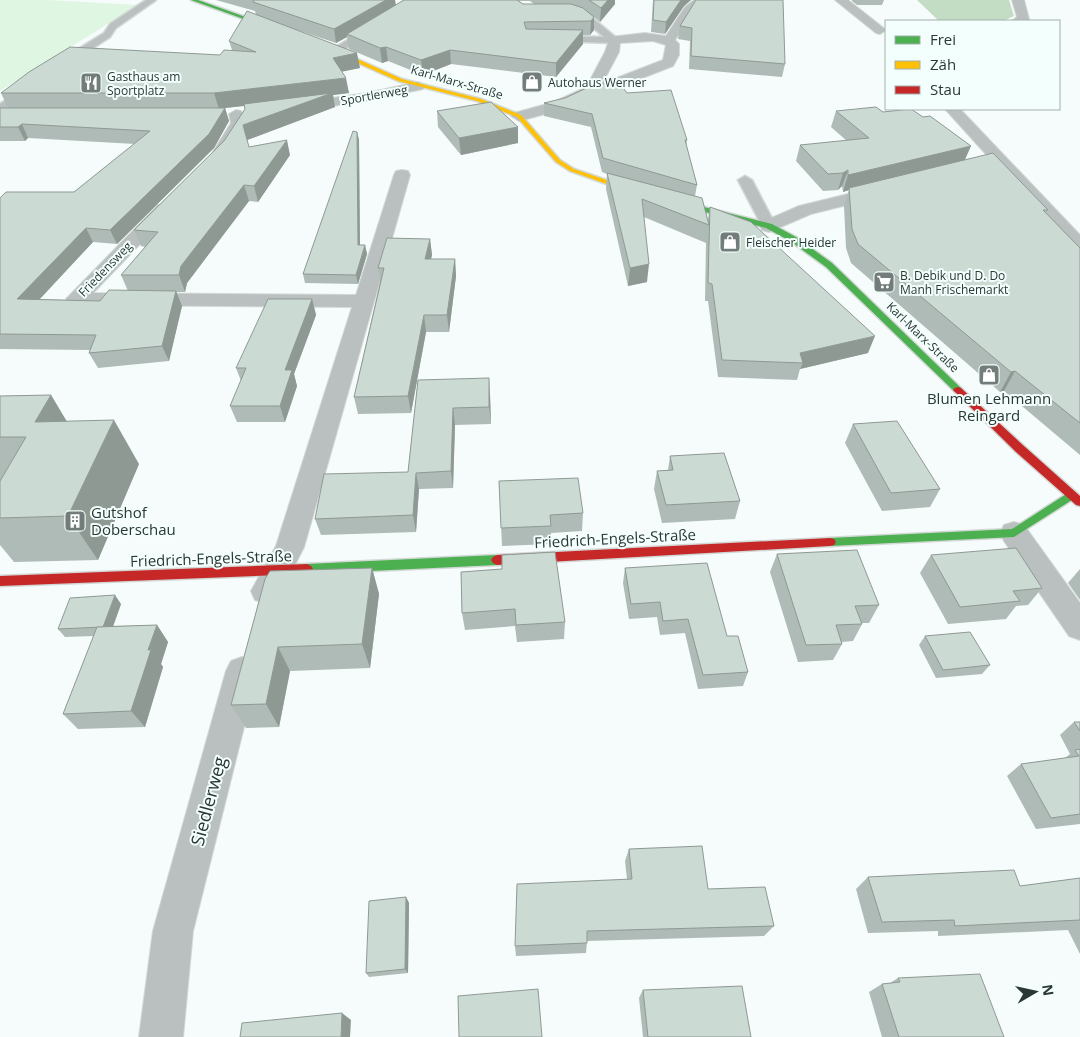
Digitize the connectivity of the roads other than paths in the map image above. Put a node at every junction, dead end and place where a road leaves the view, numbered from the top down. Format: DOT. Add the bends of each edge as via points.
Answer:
graph roads {
  1 [pos="152,0"];
  2 [pos="193,0"];
  3 [pos="701,0"];
  4 [pos="841,0"];
  5 [pos="1018,0"];
  6 [pos="559,13"];
  7 [pos="1020,20"];
  8 [pos="378,25"];
  9 [pos="884,32"];
  10 [pos="291,34"];
  11 [pos="548,39"];
  12 [pos="309,40"];
  13 [pos="614,40"];
  14 [pos="669,40"];
  15 [pos="336,50"];
  16 [pos="51,70"];
  17 [pos="34,80"];
  18 [pos="418,86"];
  19 [pos="594,86"];
  20 [pos="283,108"];
  21 [pos="0,110"];
  22 [pos="953,110"];
  23 [pos="237,114"];
  24 [pos="0,115"];
  25 [pos="20,115"];
  26 [pos="519,116"];
  27 [pos="998,160"];
  28 [pos="978,164"];
  29 [pos="207,166"];
  30 [pos="402,175"];
  31 [pos="745,180"];
  32 [pos="895,187"];
  33 [pos="180,193"];
  34 [pos="770,226"];
  35 [pos="1080,246"];
  36 [pos="363,301"];
  37 [pos="1075,498"];
  38 [pos="1014,533"];
  39 [pos="278,570"];
  40 [pos="0,581"];
  41 [pos="1080,627"];
  42 [pos="161,1037"];
  1 -- 16 [label="lane" via="113,26 107,35"];
  2 -- 10 [label="street"];
  3 -- 14 [label="street" via="689,9"];
  4 -- 9 [label="street"];
  5 -- 7 [label="street" via="1023,14"];
  6 -- 13 [label="lane" via="587,18"];
  8 -- 15 [label="lane"];
  11 -- 13 [label="lane"];
  12 -- 15 [label="street, Karl-Marx-Straße"];
  13 -- 14 [label="street" via="636,37"];
  13 -- 19 [label="street" via="612,52"];
  14 -- 19 [label="street" via="673,44 668,64 617,83"];
  15 -- 18 [label="street, Karl-Marx-Straße"];
  17 -- 21 [label="lane"];
  18 -- 20 [label="street, Sportlerweg" via="367,98"];
  18 -- 26 [label="street, Karl-Marx-Straße" via="479,100"];
  19 -- 26 [label="street" via="588,93"];
  22 -- 27 [label="street"];
  23 -- 29 [label="street" via="239,123 221,152"];
  24 -- 25 [label="street"];
  26 -- 34 [label="street, Karl-Marx-Straße" via="558,161 572,170 628,189"];
  27 -- 28 [label="street"];
  27 -- 35 [label="street"];
  30 -- 36 [label="street"];
  31 -- 34 [label="lane"];
  32 -- 34 [label="street" via="805,210"];
  33 -- 36 [label="street, Friedensweg" via="76,299"];
  34 -- 37 [label="street, Karl-Marx-Straße" via="829,265"];
  36 -- 39 [label="street" via="290,547"];
  37 -- 38 [label="street"];
  38 -- 39 [label="street, Friedrich-Engels-Straße"];
  38 -- 41 [label="street"];
  39 -- 40 [label="street, Friedrich-Engels-Straße"];
  39 -- 42 [label="street, Siedlerweg" via="260,603 173,932"];
}
